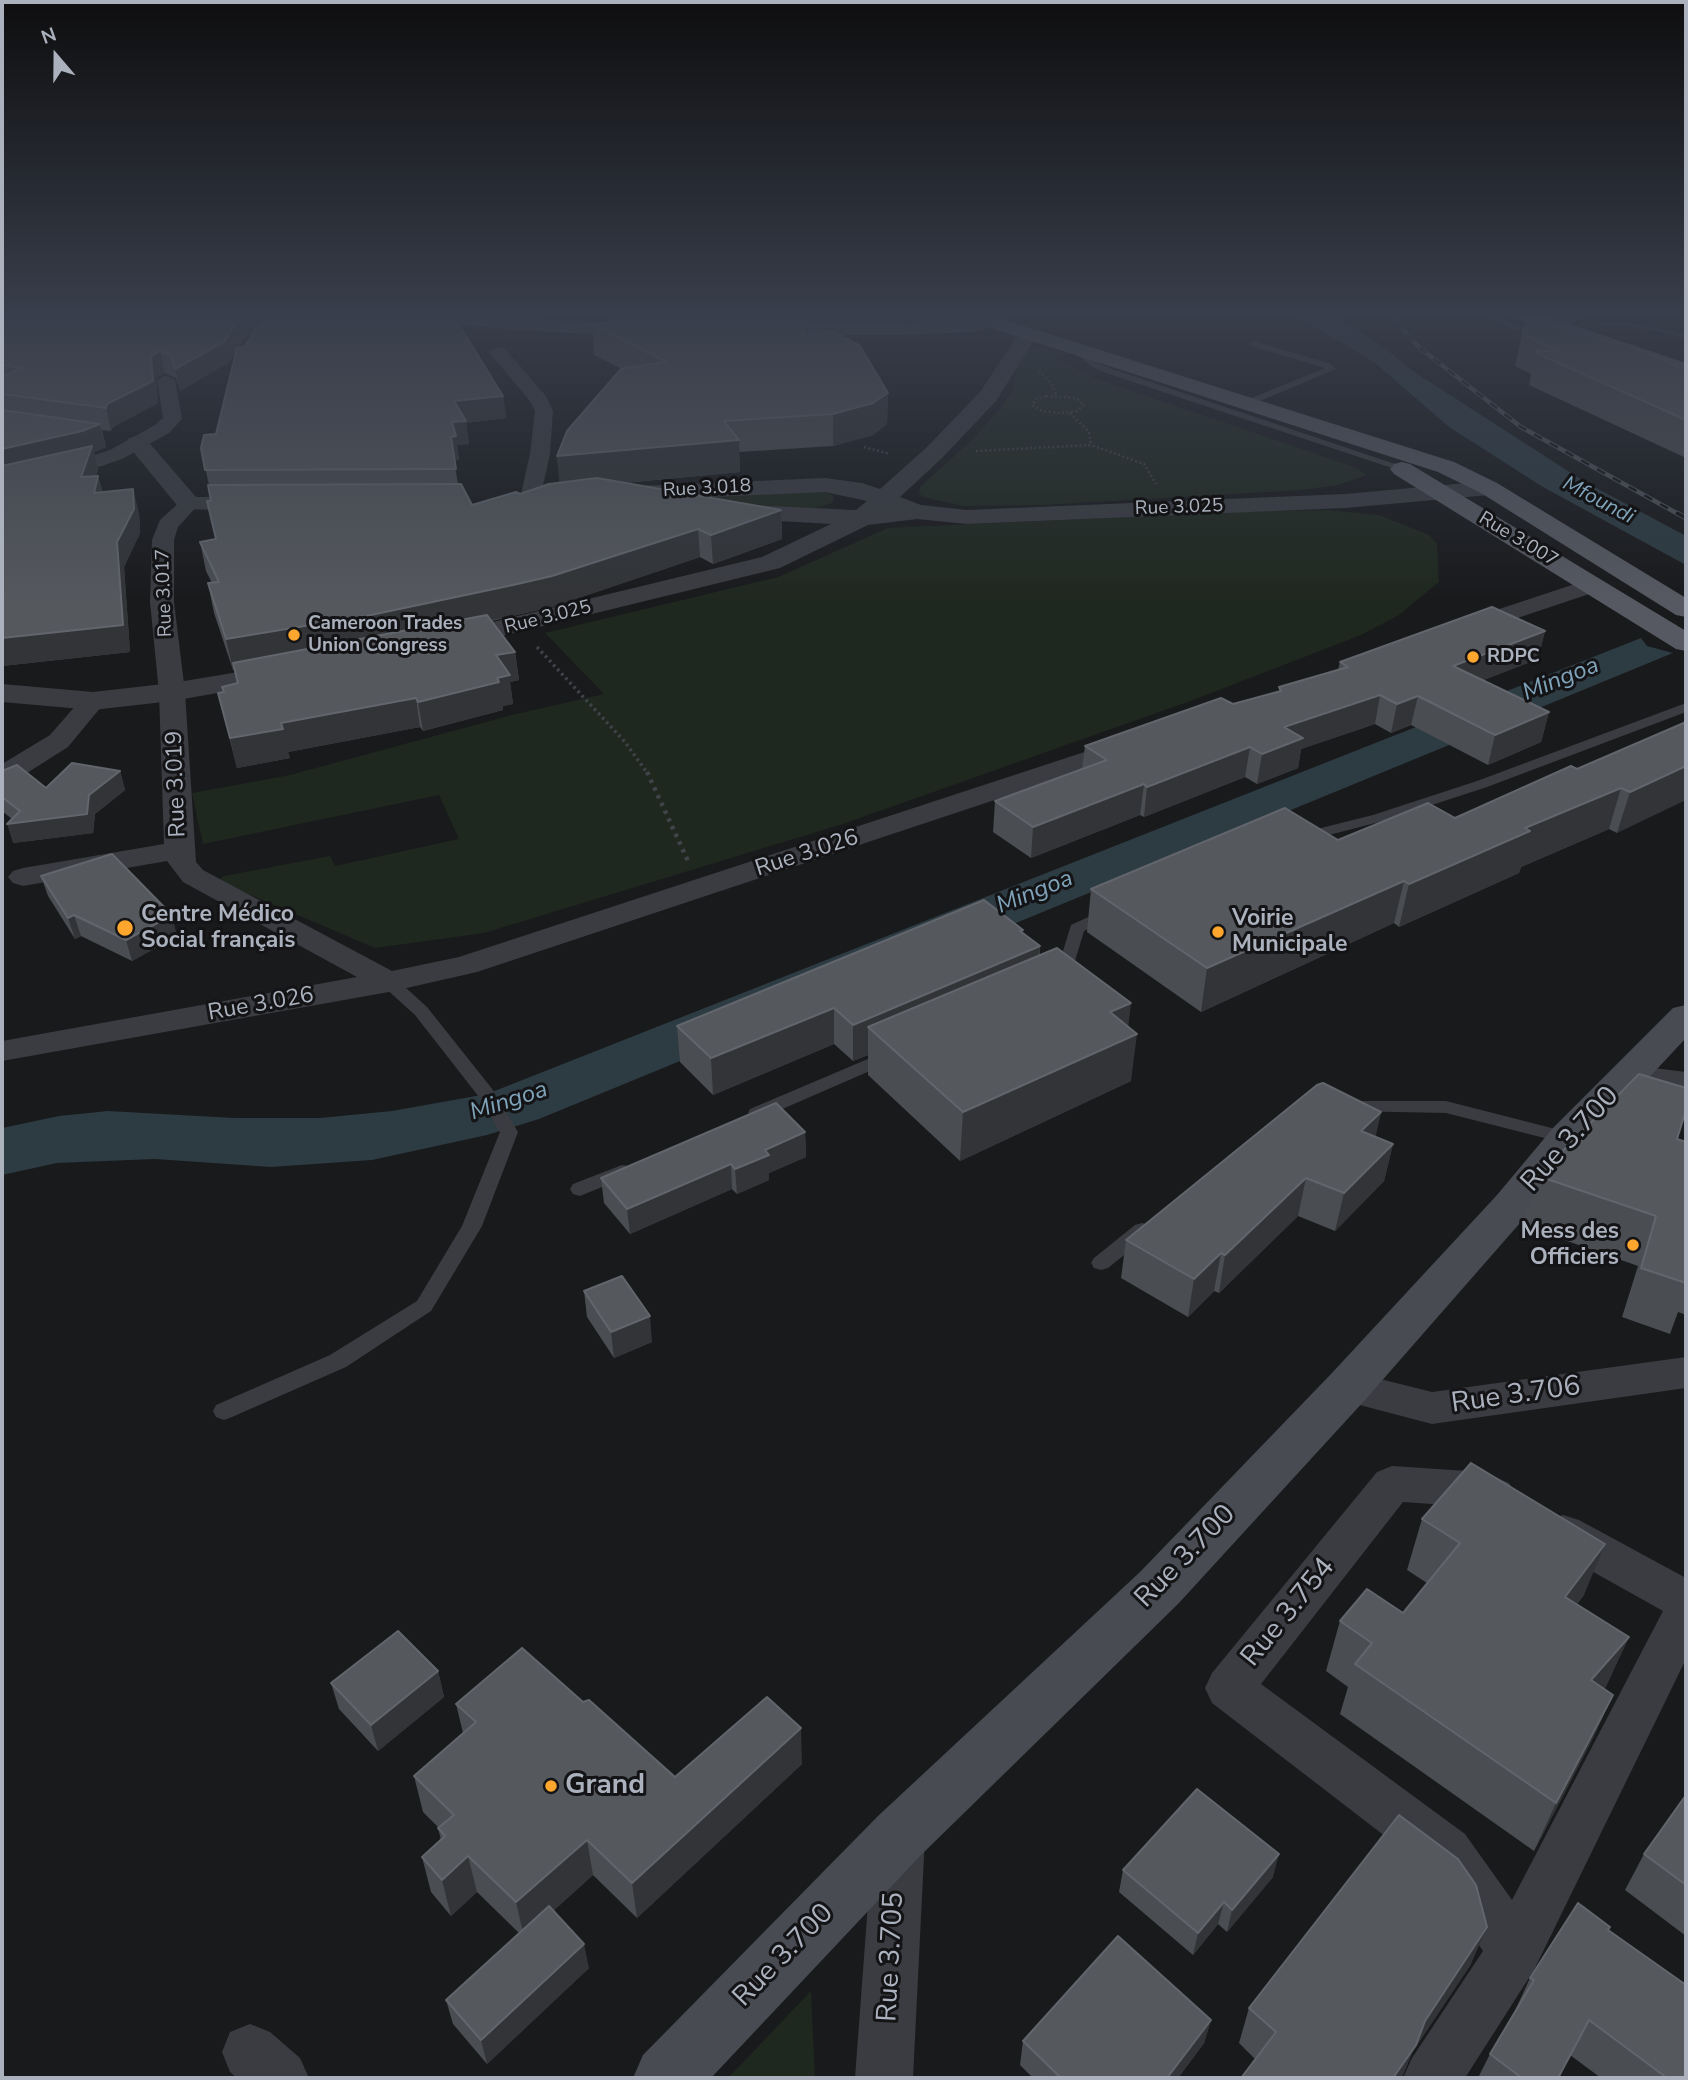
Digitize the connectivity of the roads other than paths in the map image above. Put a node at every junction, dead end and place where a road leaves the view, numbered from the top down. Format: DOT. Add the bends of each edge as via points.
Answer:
graph roads {
  1 [pos="171,409"];
  2 [pos="543,409"];
  3 [pos="976,409"];
  4 [pos="1224,409"];
  5 [pos="1261,409"];
  6 [pos="1349,437"];
  7 [pos="110,439"];
  8 [pos="137,443"];
  9 [pos="1396,466"];
  10 [pos="2,483"];
  11 [pos="1489,488"];
  12 [pos="1441,494"];
  13 [pos="884,497"];
  14 [pos="284,503"];
  15 [pos="502,503"];
  16 [pos="529,503"];
  17 [pos="554,503"];
  18 [pos="189,504"];
  19 [pos="917,512"];
  20 [pos="862,518"];
  21 [pos="1593,585"];
  22 [pos="1686,609"];
  23 [pos="1440,635"];
  24 [pos="1686,643"];
  25 [pos="428,645"];
  26 [pos="312,668"];
  27 [pos="172,692"];
  28 [pos="2,693"];
  29 [pos="93,701"];
  30 [pos="1686,706"];
  31 [pos="1146,740"];
  32 [pos="2,772"];
  33 [pos="1280,842"];
  34 [pos="179,850"];
  35 [pos="23,877"];
  36 [pos="1122,907"];
  37 [pos="388,982"];
  38 [pos="1044,988"];
  39 [pos="1686,1016"];
  40 [pos="906,1048"];
  41 [pos="2,1051"];
  42 [pos="1629,1076"];
  43 [pos="1686,1083"];
  44 [pos="1327,1107"];
  45 [pos="743,1119"];
  46 [pos="1568,1138"];
  47 [pos="642,1162"];
  48 [pos="580,1189"];
  49 [pos="1154,1221"];
  50 [pos="1101,1263"];
  51 [pos="1686,1372"];
  52 [pos="1348,1387"];
  53 [pos="224,1411"];
  54 [pos="1686,1601"];
  55 [pos="1686,1612"];
  56 [pos="899,1836"];
  57 [pos="1515,1951"];
  58 [pos="666,2078"];
  59 [pos="884,2078"];
  60 [pos="1432,2078"];
  1 -- 8 [label="street" via="173,419"];
  2 -- 16 [label="street" via="540,454"];
  3 -- 13 [label="street"];
  4 -- 9 [label="lane"];
  5 -- 6 [label="main road, Rue 3.007"];
  6 -- 9 [label="main road, Rue 3.007"];
  6 -- 11 [label="main road, Rue 3.007" via="1420,457"];
  7 -- 8 [label="street"];
  8 -- 10 [label="street" via="95,462"];
  8 -- 18 [label="street"];
  9 -- 12 [label="main road, Rue 3.007"];
  11 -- 12 [label="street, Rue 3.025"];
  11 -- 22 [label="main road, Rue 3.007"];
  12 -- 19 [label="street, Rue 3.025" via="967,517"];
  12 -- 21 [label="main road, Rue 3.007"];
  13 -- 19 [label="street, Rue 3.025"];
  13 -- 20 [label="street"];
  13 -- 20 [label="street, Rue 3.018" via="804,484 592,500"];
  14 -- 18 [label="street"];
  15 -- 16 [label="street"];
  16 -- 17 [label="street"];
  18 -- 27 [label="street, Rue 3.017" via="168,525 163,540 162,602"];
  19 -- 20 [label="street, Rue 3.025"];
  20 -- 25 [label="street, Rue 3.025" via="771,563"];
  21 -- 23 [label="street"];
  21 -- 24 [label="main road, Rue 3.007"];
  26 -- 27 [label="street"];
  27 -- 29 [label="street"];
  27 -- 34 [label="street, Rue 3.019"];
  28 -- 29 [label="street"];
  29 -- 32 [label="street" via="59,741"];
  30 -- 33 [label="lane" via="1568,753 1391,814"];
  31 -- 37 [label="street, Rue 3.026" via="466,965"];
  34 -- 35 [label="street"];
  34 -- 37 [label="street, Rue 3.019" via="182,864 192,876"];
  36 -- 38 [label="lane" via="1077,928 1063,978"];
  37 -- 41 [label="street, Rue 3.026"];
  37 -- 53 [label="lane, Rue 3.019" via="421,1011 487,1094 509,1132 472,1226 424,1306 338,1361"];
  39 -- 42 [label="main road, Rue 3.700"];
  40 -- 45 [label="lane"];
  42 -- 43 [label="street"];
  42 -- 46 [label="main road, Rue 3.700"];
  44 -- 46 [label="lane" via="1446,1107"];
  46 -- 52 [label="main road, Rue 3.700"];
  47 -- 48 [label="lane"];
  49 -- 50 [label="lane"];
  51 -- 52 [label="street, Rue 3.706" via="1432,1408"];
  52 -- 56 [label="main road, Rue 3.700" via="1159,1588"];
  54 -- 57 [label="street, Rue 3.754" via="1483,1490 1392,1484 1229,1688 1447,1852"];
  55 -- 57 [label="street"];
  56 -- 58 [label="main road, Rue 3.700"];
  56 -- 59 [label="street, Rue 3.705"];
  57 -- 60 [label="street"];
}
